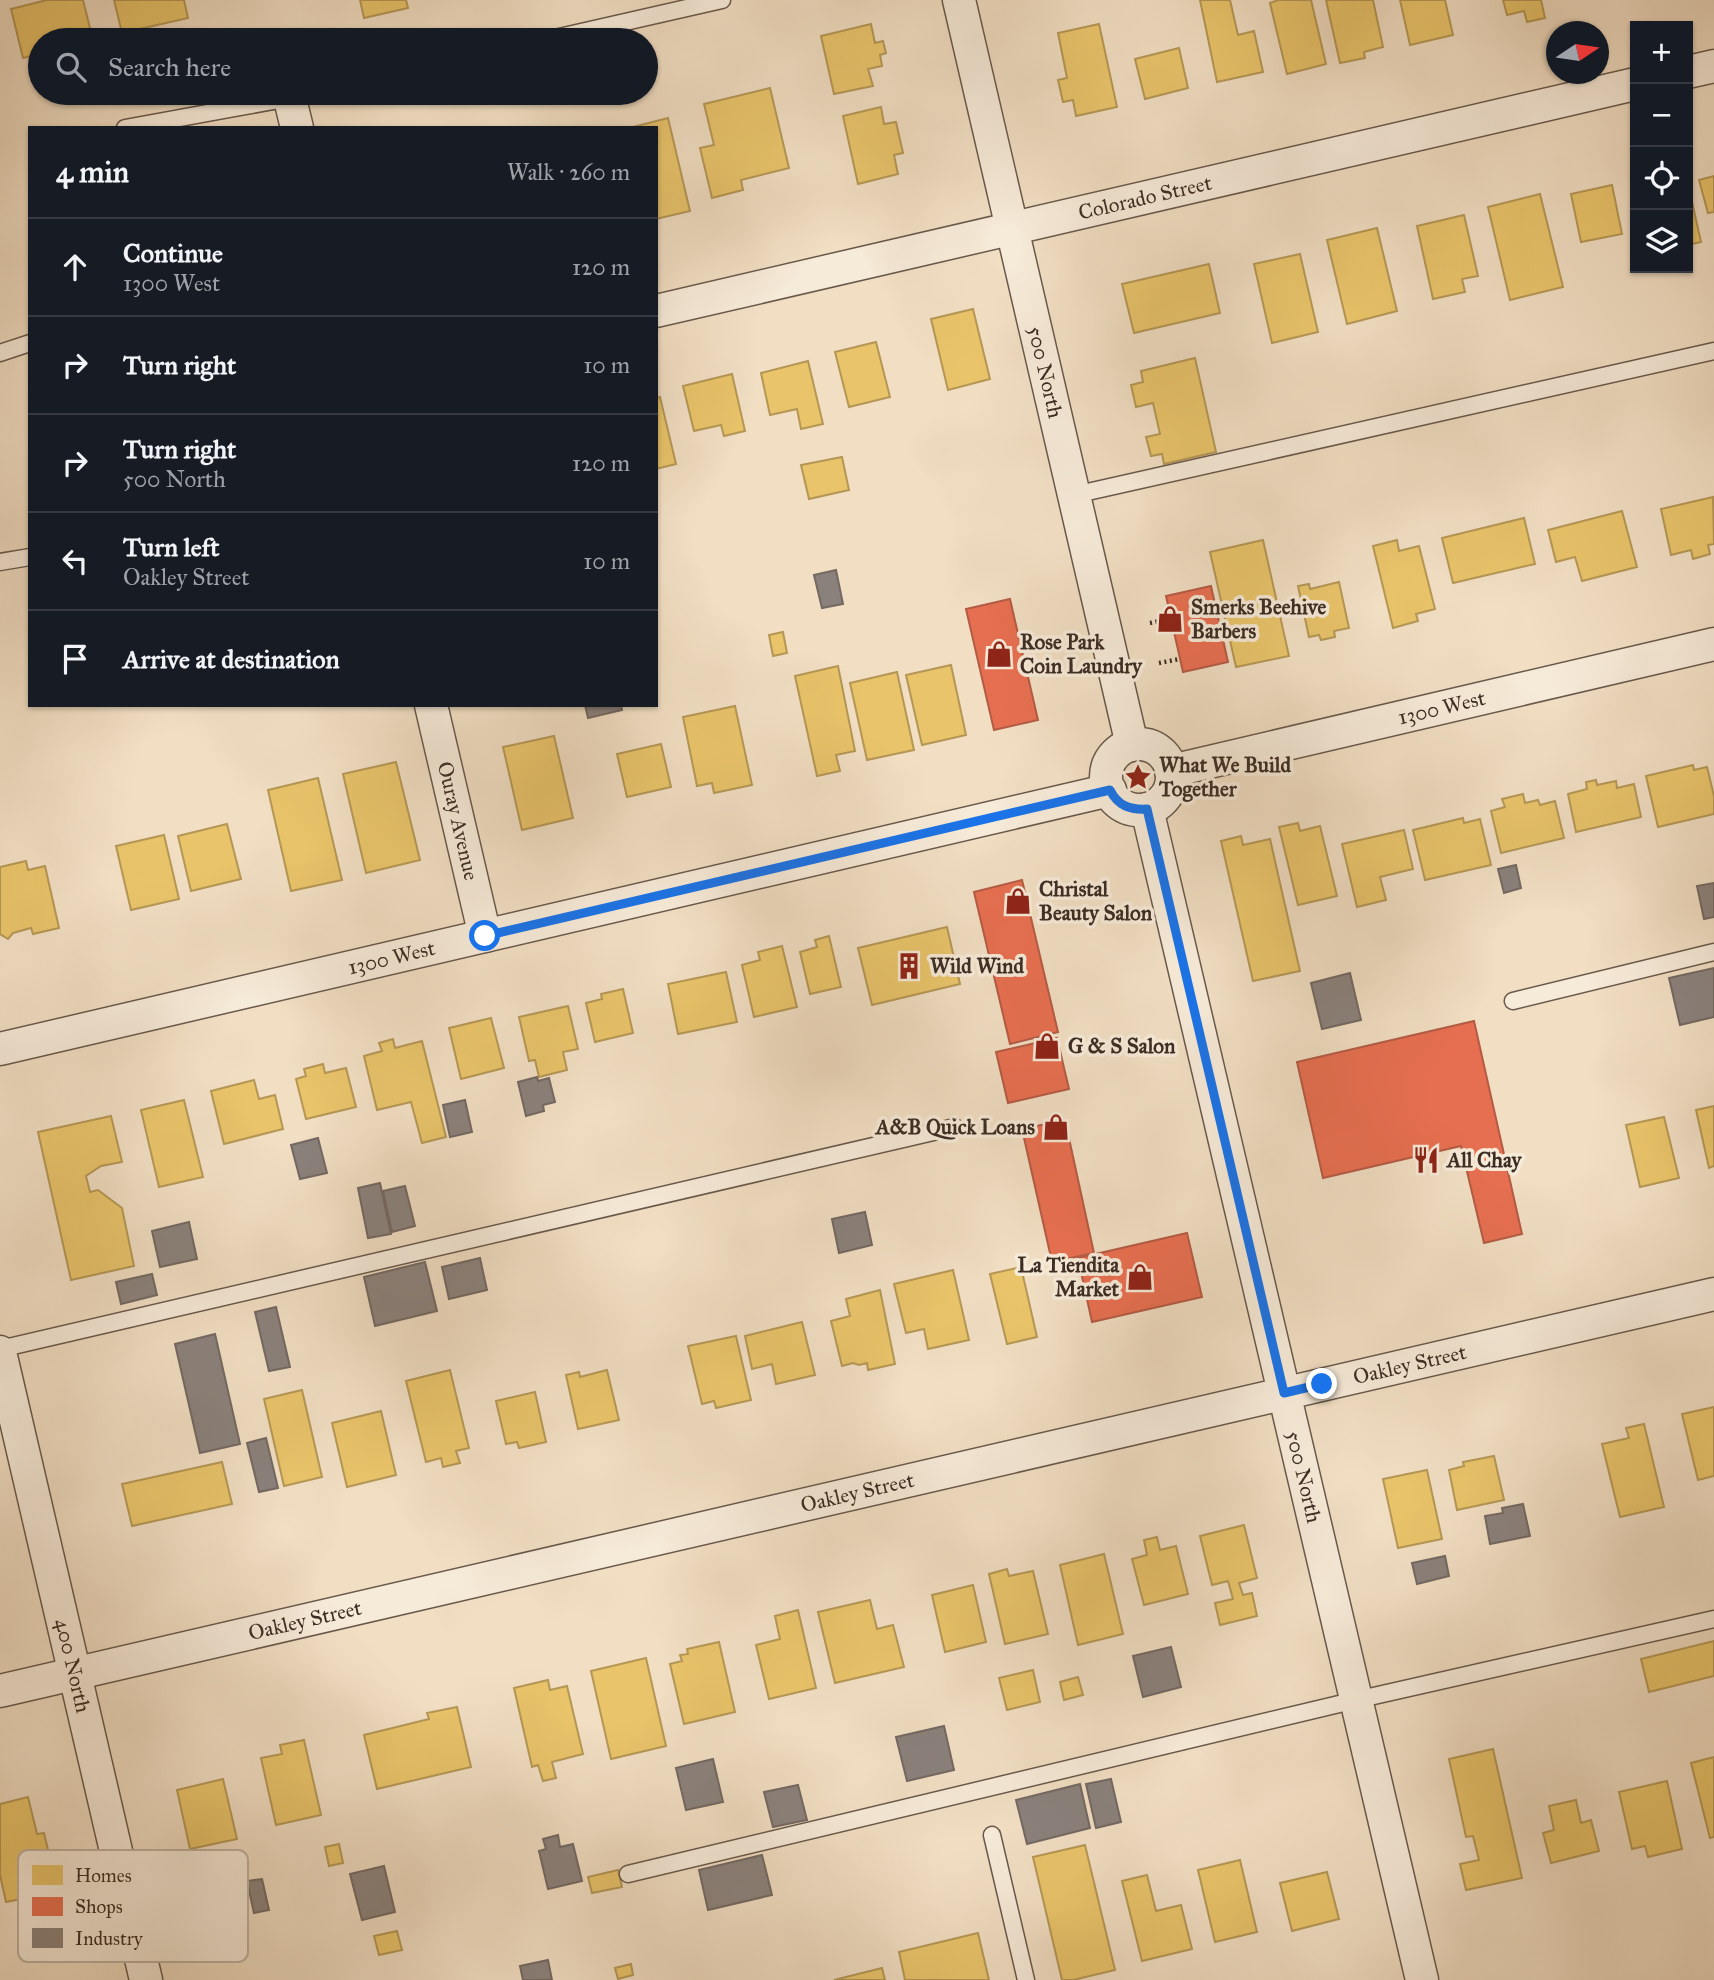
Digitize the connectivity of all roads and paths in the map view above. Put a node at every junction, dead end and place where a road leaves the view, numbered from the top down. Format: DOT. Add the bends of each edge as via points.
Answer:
graph roads {
  1 [pos="722,0"];
  2 [pos="960,0"];
  3 [pos="599,28"];
  4 [pos="1714,65"];
  5 [pos="1693,71"];
  6 [pos="1630,85"];
  7 [pos="301,106"];
  8 [pos="141,126"];
  9 [pos="1012,228"];
  10 [pos="658,311"];
  11 [pos="28,344"];
  12 [pos="1714,351"];
  13 [pos="0,353"];
  14 [pos="1074,495"];
  15 [pos="28,557"];
  16 [pos="0,562"];
  17 [pos="1170,619"];
  18 [pos="1150,623"];
  19 [pos="1714,645"];
  20 [pos="1180,659"];
  21 [pos="1159,663"];
  22 [pos="431,707"];
  23 [pos="1132,744"];
  24 [pos="1171,771"];
  25 [pos="1110,790"];
  26 [pos="1147,809"];
  27 [pos="485,936"];
  28 [pos="1714,952"];
  29 [pos="1513,1001"];
  30 [pos="0,1049"];
  31 [pos="955,1127"];
  32 [pos="1714,1294"];
  33 [pos="0,1350"];
  34 [pos="1284,1393"];
  35 [pos="1714,1619"];
  36 [pos="75,1674"];
  37 [pos="0,1691"];
  38 [pos="1356,1700"];
  39 [pos="992,1836"];
  40 [pos="116,1850"];
  41 [pos="628,1874"];
  42 [pos="142,1962"];
  43 [pos="146,1980"];
  44 [pos="1026,1980"];
  45 [pos="1422,1980"];
  1 -- 3 [label="lane"];
  2 -- 9 [label="street, 500 North"];
  4 -- 5 [label="street"];
  6 -- 9 [label="street, Colorado Street"];
  7 -- 8 [label="lane"];
  9 -- 10 [label="street, Colorado Street"];
  9 -- 14 [label="street, 500 North"];
  11 -- 13 [label="lane"];
  12 -- 14 [label="lane"];
  14 -- 23 [label="street, 500 North"];
  15 -- 16 [label="lane"];
  17 -- 18 [label="path"];
  19 -- 24 [label="street, 1300 West"];
  20 -- 21 [label="path"];
  22 -- 27 [label="street, Ouray Avenue"];
  23 -- 24 [label="street" via="1157,749"];
  23 -- 25 [label="street" via="1110,761"];
  24 -- 26 [label="street" via="1165,797"];
  25 -- 26 [label="street" via="1126,807"];
  25 -- 27 [label="street, 1300 West"];
  26 -- 34 [label="street, 500 North"];
  27 -- 30 [label="street, 1300 West"];
  28 -- 29 [label="lane"];
  31 -- 33 [label="lane"];
  32 -- 34 [label="street, Oakley Street"];
  33 -- 36 [label="street, 400 North"];
  34 -- 36 [label="street, Oakley Street"];
  34 -- 38 [label="street, 500 North"];
  35 -- 38 [label="lane"];
  36 -- 37 [label="street, Oakley Street"];
  36 -- 40 [label="street, 400 North"];
  38 -- 41 [label="lane"];
  38 -- 45 [label="street, 500 North"];
  39 -- 44 [label="lane"];
  42 -- 43 [label="street, 400 North"];
}
